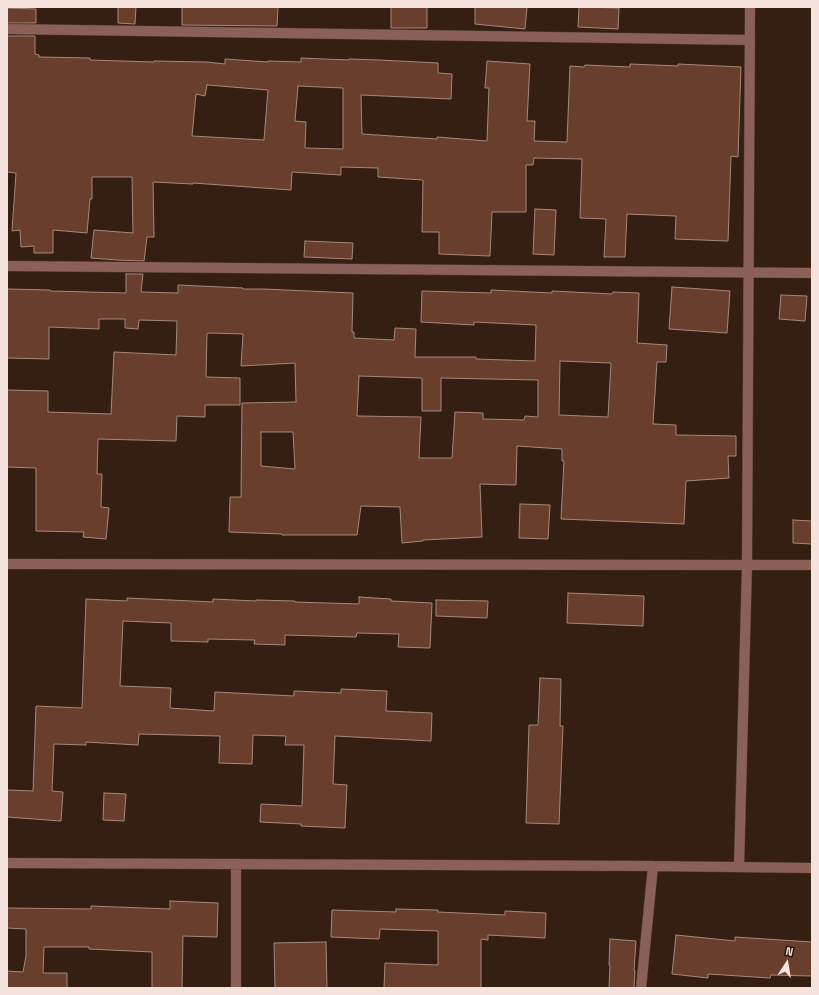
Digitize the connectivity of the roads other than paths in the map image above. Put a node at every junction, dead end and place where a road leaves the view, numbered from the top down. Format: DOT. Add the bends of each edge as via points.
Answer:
graph roads {
  1 [pos="750,7"];
  2 [pos="7,29"];
  3 [pos="750,40"];
  4 [pos="7,266"];
  5 [pos="749,273"];
  6 [pos="812,273"];
  7 [pos="7,564"];
  8 [pos="812,565"];
  9 [pos="747,566"];
  10 [pos="7,863"];
  11 [pos="236,864"];
  12 [pos="653,866"];
  13 [pos="739,867"];
  14 [pos="812,868"];
  15 [pos="236,988"];
  16 [pos="641,988"];
  1 -- 3 [label="street"];
  2 -- 3 [label="street"];
  3 -- 5 [label="street"];
  4 -- 5 [label="street"];
  5 -- 6 [label="street"];
  5 -- 9 [label="street"];
  7 -- 9 [label="street"];
  8 -- 9 [label="street"];
  9 -- 13 [label="street"];
  10 -- 11 [label="street"];
  11 -- 12 [label="street"];
  11 -- 15 [label="street"];
  12 -- 13 [label="street"];
  12 -- 16 [label="street"];
  13 -- 14 [label="street"];
}
